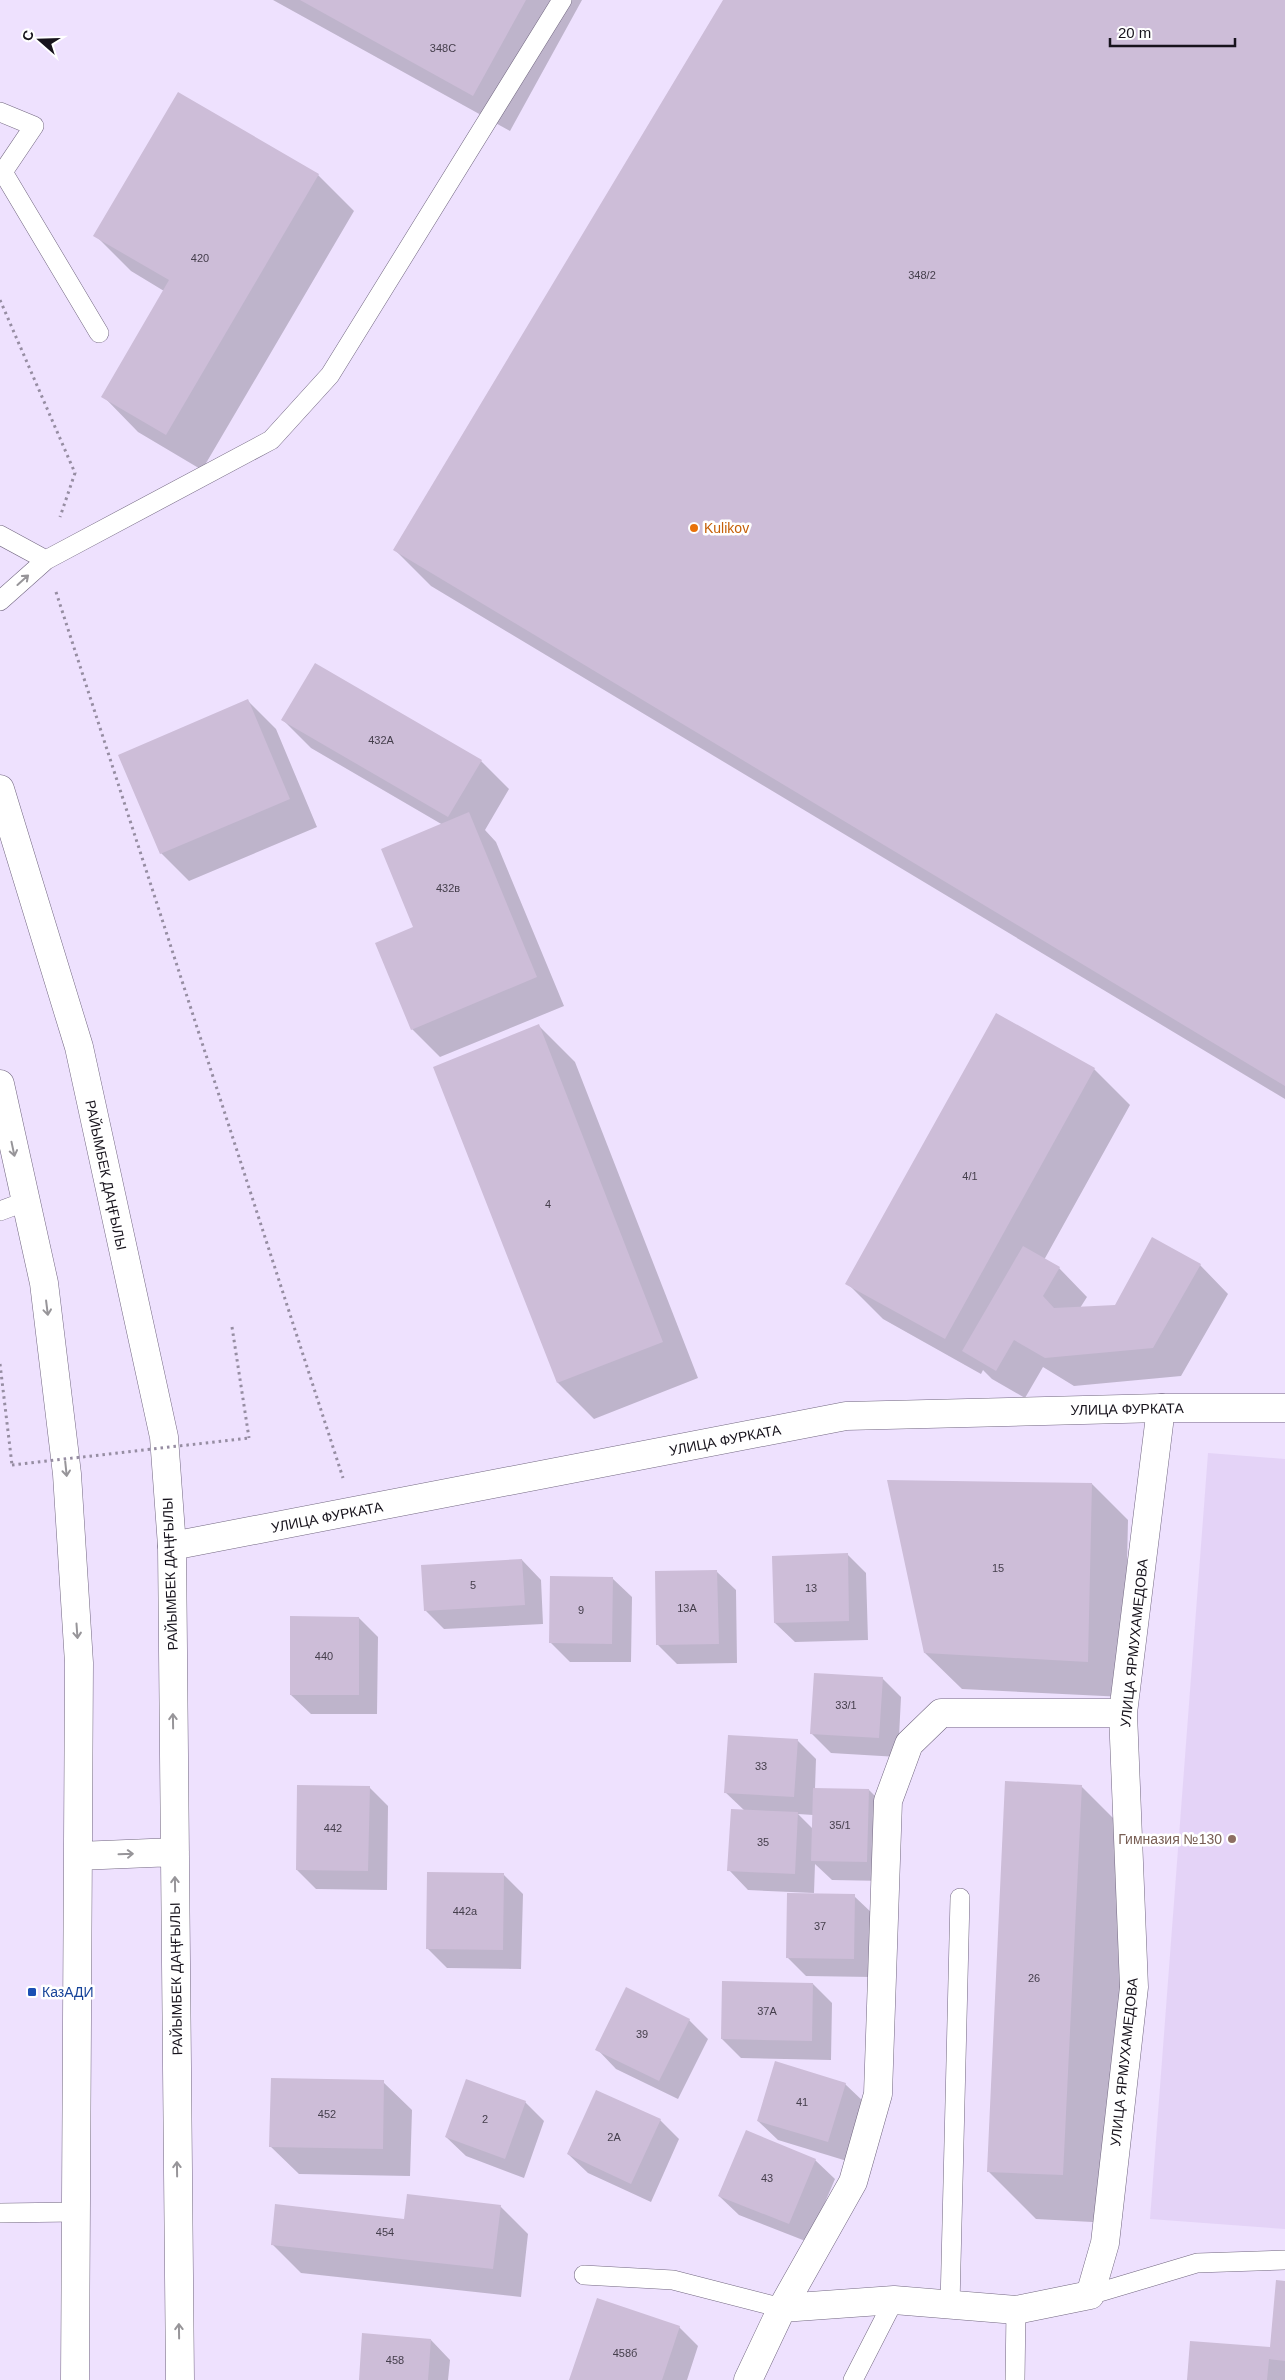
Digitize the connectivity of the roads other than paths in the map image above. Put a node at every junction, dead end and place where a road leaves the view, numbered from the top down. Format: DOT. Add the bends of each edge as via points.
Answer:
graph roads {
  1 [pos="562,0"];
  2 [pos="0,112"];
  3 [pos="99,333"];
  4 [pos="0,535"];
  5 [pos="46,560"];
  6 [pos="0,601"];
  7 [pos="0,788"];
  8 [pos="0,1084"];
  9 [pos="12,1206"];
  10 [pos="1162,1408"];
  11 [pos="1285,1408"];
  12 [pos="172,1546"];
  13 [pos="1123,1714"];
  14 [pos="175,1852"];
  15 [pos="78,1856"];
  16 [pos="960,1898"];
  17 [pos="74,2212"];
  18 [pos="0,2213"];
  19 [pos="1285,2260"];
  20 [pos="584,2275"];
  21 [pos="1090,2295"];
  22 [pos="894,2300"];
  23 [pos="950,2305"];
  24 [pos="782,2308"];
  25 [pos="1016,2310"];
  26 [pos="75,2380"];
  27 [pos="180,2380"];
  28 [pos="748,2380"];
  29 [pos="854,2380"];
  30 [pos="1015,2380"];
  1 -- 5 [label="lane" via="330,375 271,440"];
  2 -- 3 [label="lane" via="34,126 3,172"];
  4 -- 5 [label="lane"];
  6 -- 5 [label="lane, one-way"];
  7 -- 12 [label="street, РАЙЫМБЕК ДАҢҒЫЛЫ" via="79,1047 164,1437"];
  8 -- 9 [label="street, one-way"];
  9 -- 15 [label="street, one-way" via="44,1284 67,1474 79,1663"];
  10 -- 11 [label="street, УЛИЦА ФУРКАТА"];
  10 -- 12 [label="street, УЛИЦА ФУРКАТА" via="846,1416"];
  10 -- 13 [label="street, УЛИЦА ЯРМУХАМЕДОВА"];
  14 -- 12 [label="street, РАЙЫМБЕК ДАҢҒЫЛЫ, one-way"];
  13 -- 21 [label="street, УЛИЦА ЯРМУХАМЕДОВА" via="1134,1987 1105,2243"];
  13 -- 24 [label="street" via="942,1714 909,1744 888,1801 878,2094 853,2182"];
  15 -- 14 [label="street, one-way"];
  27 -- 14 [label="street, РАЙЫМБЕК ДАҢҒЫЛЫ, one-way"];
  15 -- 17 [label="street"];
  16 -- 23 [label="lane"];
  17 -- 18 [label="lane"];
  17 -- 26 [label="street"];
  19 -- 21 [label="lane" via="1197,2263"];
  20 -- 24 [label="lane" via="673,2280"];
  21 -- 25 [label="street"];
  22 -- 23 [label="street"];
  22 -- 24 [label="street"];
  22 -- 29 [label="lane"];
  23 -- 25 [label="street"];
  24 -- 28 [label="street"];
  25 -- 30 [label="lane"];
}
